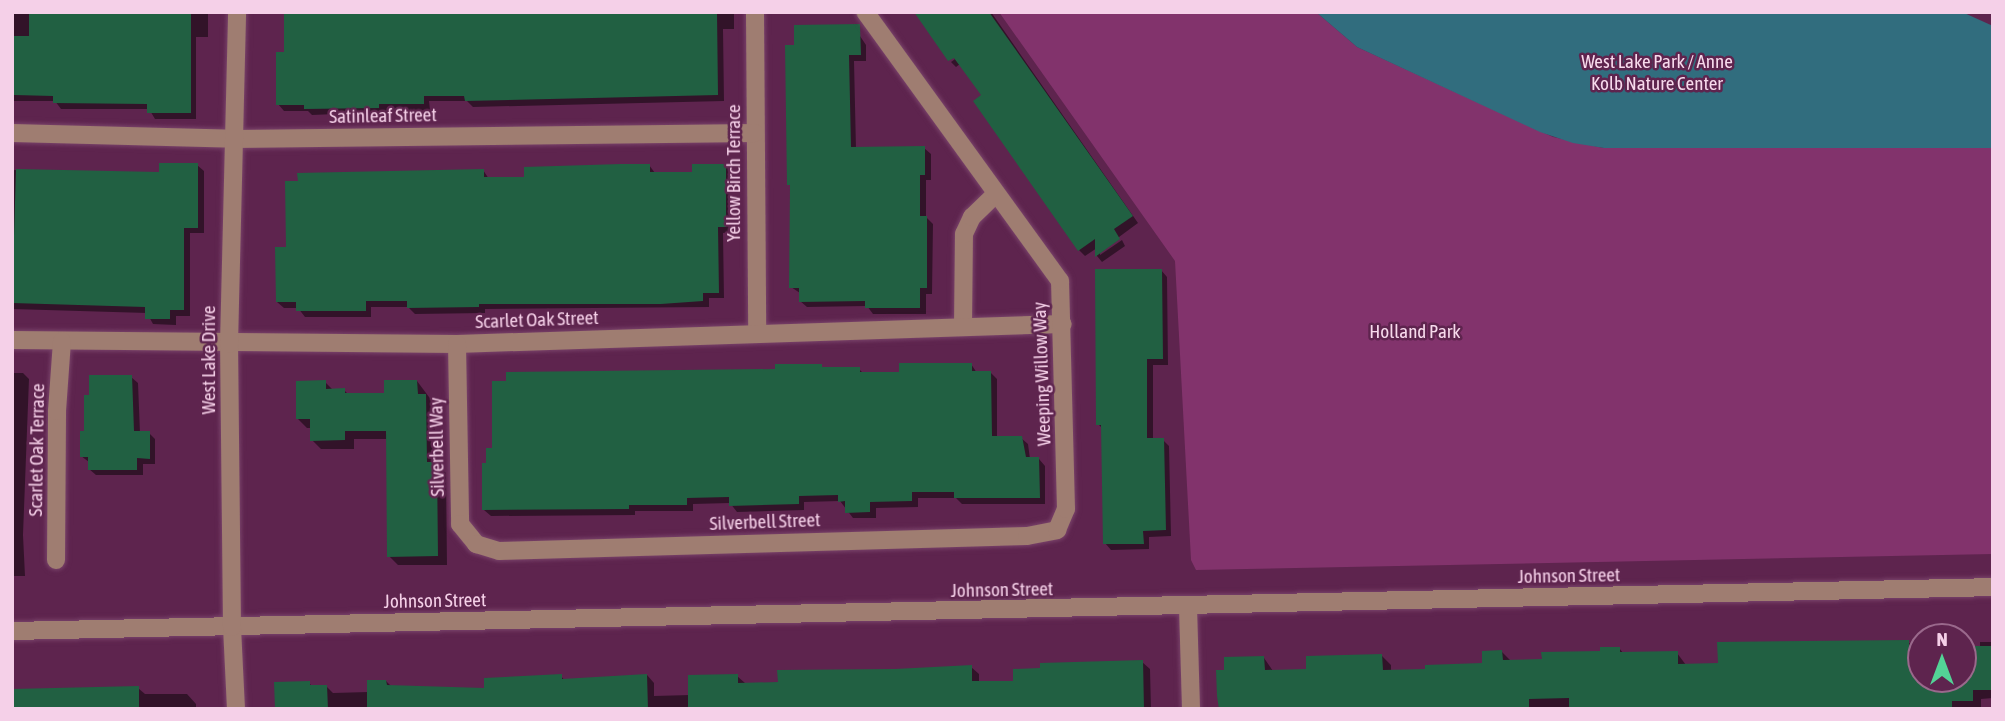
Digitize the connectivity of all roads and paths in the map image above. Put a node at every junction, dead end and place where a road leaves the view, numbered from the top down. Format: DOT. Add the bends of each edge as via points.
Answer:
graph roads {
  1 [pos="237,12"];
  2 [pos="755,12"];
  3 [pos="865,12"];
  4 [pos="12,133"];
  5 [pos="755,133"];
  6 [pos="234,139"];
  7 [pos="996,194"];
  8 [pos="1063,324"];
  9 [pos="962,327"];
  10 [pos="757,333"];
  11 [pos="12,340"];
  12 [pos="62,341"];
  13 [pos="229,344"];
  14 [pos="457,344"];
  15 [pos="1057,530"];
  16 [pos="475,544"];
  17 [pos="56,560"];
  18 [pos="1993,587"];
  19 [pos="1188,607"];
  20 [pos="232,626"];
  21 [pos="12,631"];
  22 [pos="236,709"];
  23 [pos="1191,709"];
  1 -- 6 [label="street, West Lake Drive"];
  2 -- 5 [label="street, Yellow Birch Terrace"];
  3 -- 7 [label="street, Weeping Willow Way"];
  4 -- 6 [label="street, Satinleaf Street"];
  5 -- 6 [label="street, Satinleaf Street"];
  5 -- 10 [label="street, Yellow Birch Terrace"];
  6 -- 13 [label="street, West Lake Drive"];
  7 -- 8 [label="street, Weeping Willow Way" via="1060,281"];
  7 -- 9 [label="street" via="972,216 964,234"];
  8 -- 9 [label="street, Scarlet Oak Street"];
  8 -- 15 [label="street, Weeping Willow Way" via="1066,509"];
  9 -- 10 [label="street, Scarlet Oak Street"];
  10 -- 14 [label="street, Scarlet Oak Street"];
  11 -- 12 [label="street, Scarlet Oak Street"];
  12 -- 13 [label="street, Scarlet Oak Street"];
  12 -- 17 [label="street, Scarlet Oak Terrace"];
  13 -- 14 [label="street, Scarlet Oak Street"];
  13 -- 20 [label="street, West Lake Drive"];
  14 -- 16 [label="street, Silverbell Way" via="460,524"];
  15 -- 16 [label="street, Silverbell Street" via="1013,536 499,551"];
  18 -- 19 [label="street, Johnson Street"];
  19 -- 20 [label="street, Johnson Street"];
  19 -- 23 [label="street"];
  20 -- 21 [label="street, Johnson Street"];
  20 -- 22 [label="street, West Lake Drive"];
}
